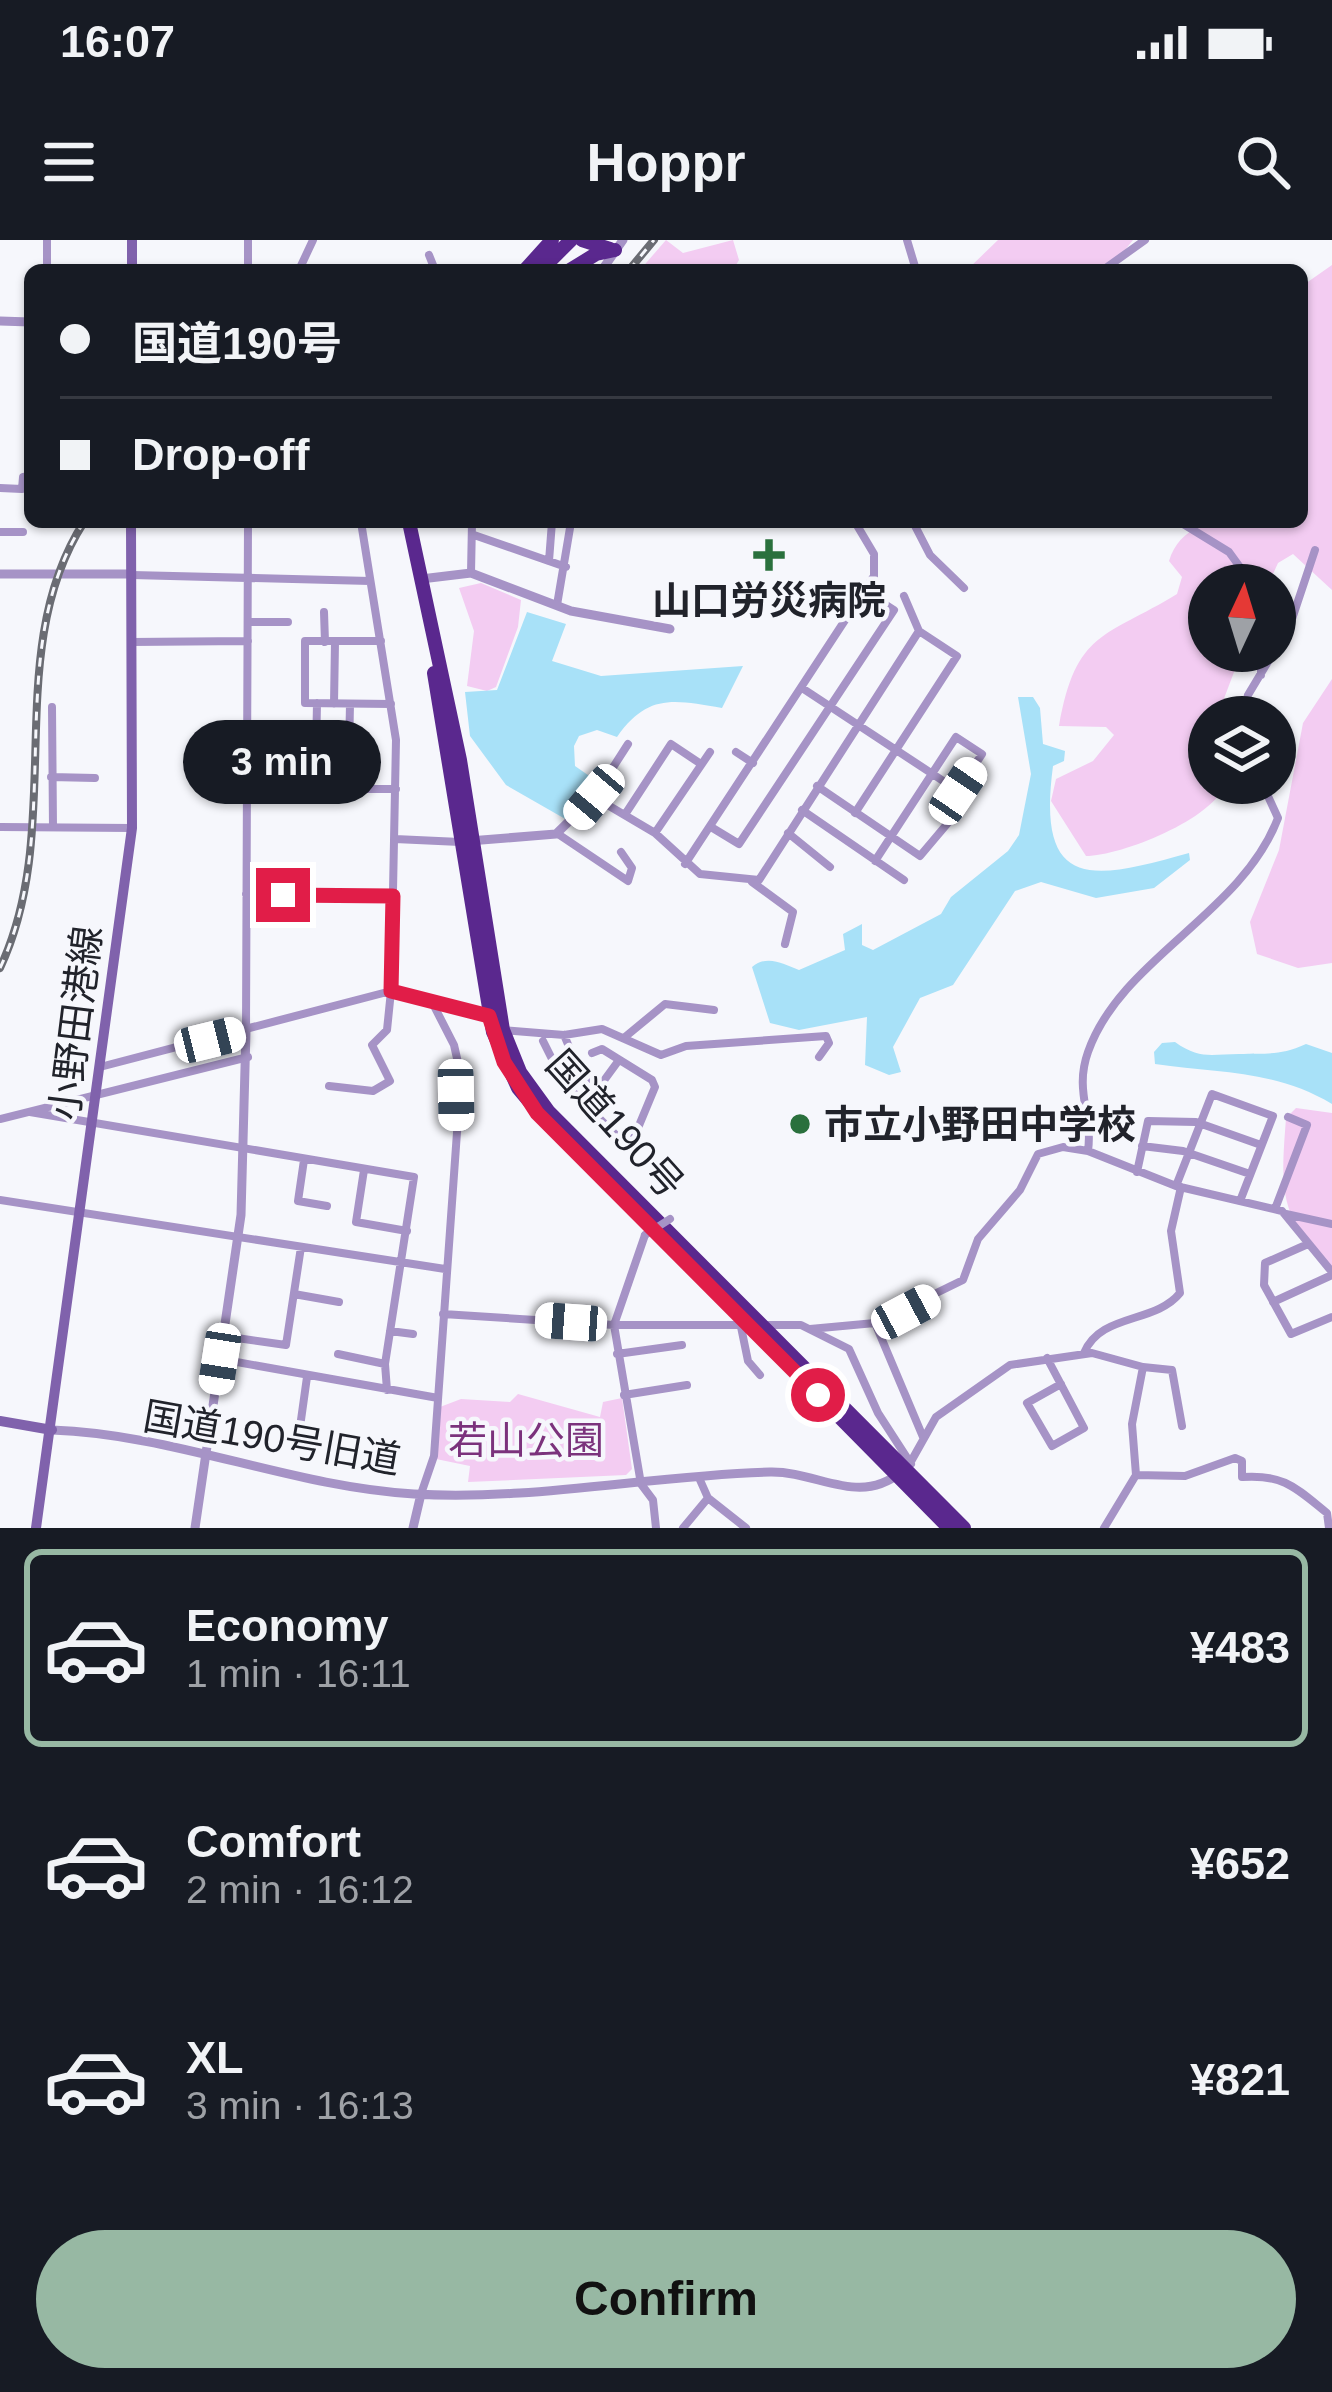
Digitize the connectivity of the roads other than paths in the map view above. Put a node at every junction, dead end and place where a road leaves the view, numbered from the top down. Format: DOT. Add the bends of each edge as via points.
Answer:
graph roads {
  1 [pos="552,240"];
  2 [pos="1145,240"];
  3 [pos="574,241"];
  4 [pos="619,245"];
  5 [pos="429,255"];
  6 [pos="433,264"];
  7 [pos="531,264"];
  8 [pos="548,264"];
  9 [pos="580,264"];
  10 [pos="1111,264"];
  11 [pos="24,477"];
  12 [pos="0,488"];
  13 [pos="131,528"];
  14 [pos="248,528"];
  15 [pos="362,528"];
  16 [pos="410,528"];
  17 [pos="473,528"];
  18 [pos="552,528"];
  19 [pos="570,528"];
  20 [pos="859,528"];
  21 [pos="917,528"];
  22 [pos="1189,528"];
  23 [pos="0,532"];
  24 [pos="23,532"];
  25 [pos="474,535"];
  26 [pos="1315,550"];
  27 [pos="549,561"];
  28 [pos="1237,564"];
  29 [pos="566,567"];
  30 [pos="471,573"];
  31 [pos="0,574"];
  32 [pos="131,574"];
  33 [pos="248,578"];
  34 [pos="419,579"];
  35 [pos="370,581"];
  36 [pos="964,588"];
  37 [pos="866,592"];
  38 [pos="904,596"];
  39 [pos="557,605"];
  40 [pos="324,612"];
  41 [pos="248,622"];
  42 [pos="288,622"];
  43 [pos="670,629"];
  44 [pos="920,631"];
  45 [pos="381,640"];
  46 [pos="248,641"];
  47 [pos="131,642"];
  48 [pos="330,642"];
  49 [pos="1261,672"];
  50 [pos="1261,676"];
  51 [pos="802,688"];
  52 [pos="1247,696"];
  53 [pos="317,704"];
  54 [pos="334,704"];
  55 [pos="350,704"];
  56 [pos="392,704"];
  57 [pos="831,706"];
  58 [pos="52,707"];
  59 [pos="859,724"];
  60 [pos="628,744"];
  61 [pos="896,749"];
  62 [pos="710,752"];
  63 [pos="736,752"];
  64 [pos="247,753"];
  65 [pos="316,753"];
  66 [pos="753,763"];
  67 [pos="701,764"];
  68 [pos="932,773"];
  69 [pos="51,777"];
  70 [pos="95,778"];
  71 [pos="817,786"];
  72 [pos="328,789"];
  73 [pos="395,789"];
  74 [pos="958,791"];
  75 [pos="594,797"];
  76 [pos="1272,804"];
  77 [pos="802,811"];
  78 [pos="626,813"];
  79 [pos="854,813"];
  80 [pos="0,827"];
  81 [pos="53,827"];
  82 [pos="711,827"];
  83 [pos="131,828"];
  84 [pos="656,833"];
  85 [pos="788,833"];
  86 [pos="558,834"];
  87 [pos="891,837"];
  88 [pos="395,838"];
  89 [pos="469,841"];
  90 [pos="621,852"];
  91 [pos="875,861"];
  92 [pos="685,864"];
  93 [pos="830,867"];
  94 [pos="904,880"];
  95 [pos="751,881"];
  96 [pos="247,894"];
  97 [pos="393,896"];
  98 [pos="785,944"];
  99 [pos="391,991"];
  100 [pos="432,1002"];
  101 [pos="714,1010"];
  102 [pos="489,1016"];
  103 [pos="246,1031"];
  104 [pos="498,1031"];
  105 [pos="564,1034"];
  106 [pos="625,1037"];
  107 [pos="543,1041"];
  108 [pos="592,1053"];
  109 [pos="248,1057"];
  110 [pos="819,1057"];
  111 [pos="619,1060"];
  112 [pos="100,1067"];
  113 [pos="328,1086"];
  114 [pos="599,1088"];
  115 [pos="97,1094"];
  116 [pos="586,1105"];
  117 [pos="30,1112"];
  118 [pos="1288,1117"];
  119 [pos="0,1119"];
  120 [pos="1200,1123"];
  121 [pos="93,1126"];
  122 [pos="1261,1145"];
  123 [pos="1142,1146"];
  124 [pos="244,1150"];
  125 [pos="1088,1151"];
  126 [pos="1188,1152"];
  127 [pos="304,1160"];
  128 [pos="364,1169"];
  129 [pos="1137,1172"];
  130 [pos="1250,1174"];
  131 [pos="1179,1187"];
  132 [pos="0,1200"];
  133 [pos="1240,1201"];
  134 [pos="327,1206"];
  135 [pos="81,1212"];
  136 [pos="1280,1212"];
  137 [pos="670,1219"];
  138 [pos="1332,1224"];
  139 [pos="407,1231"];
  140 [pos="238,1238"];
  141 [pos="1308,1244"];
  142 [pos="301,1247"];
  143 [pos="401,1264"];
  144 [pos="445,1269"];
  145 [pos="1332,1274"];
  146 [pos="294,1294"];
  147 [pos="339,1302"];
  148 [pos="1273,1302"];
  149 [pos="443,1314"];
  150 [pos="1332,1317"];
  151 [pos="874,1323"];
  152 [pos="614,1325"];
  153 [pos="752,1328"];
  154 [pos="811,1329"];
  155 [pos="390,1331"];
  156 [pos="413,1334"];
  157 [pos="223,1336"];
  158 [pos="682,1345"];
  159 [pos="1084,1353"];
  160 [pos="338,1354"];
  161 [pos="617,1354"];
  162 [pos="1048,1358"];
  163 [pos="220,1359"];
  164 [pos="385,1364"];
  165 [pos="1143,1367"];
  166 [pos="760,1375"];
  167 [pos="307,1377"];
  168 [pos="1060,1384"];
  169 [pos="687,1385"];
  170 [pos="387,1390"];
  171 [pos="624,1395"];
  172 [pos="438,1398"];
  173 [pos="0,1421"];
  174 [pos="1182,1426"];
  175 [pos="300,1427"];
  176 [pos="52,1430"];
  177 [pos="924,1438"];
  178 [pos="205,1456"];
  179 [pos="904,1470"];
  180 [pos="1136,1475"];
  181 [pos="700,1480"];
  182 [pos="641,1484"];
  183 [pos="421,1494"];
  184 [pos="708,1498"];
  185 [pos="36,1528"];
  186 [pos="195,1528"];
  187 [pos="413,1528"];
  188 [pos="656,1528"];
  189 [pos="683,1528"];
  190 [pos="746,1528"];
  191 [pos="949,1528"];
  192 [pos="964,1528"];
  193 [pos="1105,1528"];
  194 [pos="1329,1528"];
  1 -- 7 [label="highway"];
  2 -- 10 [label="street"];
  3 -- 4 [label="highway"];
  3 -- 8 [label="highway"];
  4 -- 9 [label="highway"];
  5 -- 6 [label="street"];
  11 -- 12 [label="street" via="22,488"];
  13 -- 32 [label="main road, 小野田港線"];
  14 -- 33 [label="street"];
  15 -- 35 [label="street"];
  16 -- 34 [label="highway, 国道190号"];
  17 -- 25 [label="street"];
  18 -- 27 [label="street"];
  19 -- 29 [label="street"];
  20 -- 37 [label="street" via="874,554"];
  21 -- 36 [label="street" via="930,555"];
  22 -- 28 [label="street"];
  23 -- 24 [label="street"];
  25 -- 27 [label="street"];
  25 -- 30 [label="street"];
  26 -- 50 [label="street" via="1290,625"];
  27 -- 29 [label="street"];
  29 -- 39 [label="street"];
  30 -- 34 [label="street"];
  30 -- 39 [label="street"];
  31 -- 32 [label="street"];
  32 -- 33 [label="street"];
  32 -- 47 [label="main road, 小野田港線"];
  33 -- 35 [label="street"];
  33 -- 41 [label="street"];
  34 -- 89 [label="highway, 国道190号" via="442,666"];
  35 -- 45 [label="street"];
  37 -- 51 [label="street"];
  37 -- 57 [label="street" via="894,610"];
  38 -- 44 [label="street"];
  39 -- 43 [label="street"];
  40 -- 48 [label="street"];
  41 -- 42 [label="street"];
  41 -- 46 [label="street"];
  44 -- 59 [label="street"];
  44 -- 61 [label="street" via="957,656"];
  45 -- 48 [label="street"];
  45 -- 56 [label="street"];
  46 -- 47 [label="street"];
  46 -- 64 [label="street"];
  47 -- 83 [label="main road, 小野田港線"];
  48 -- 53 [label="street" via="305,641 305,703"];
  48 -- 54 [label="street"];
  49 -- 50 [label="street"];
  50 -- 52 [label="street"];
  51 -- 57 [label="street"];
  51 -- 66 [label="street"];
  53 -- 54 [label="street"];
  53 -- 65 [label="street"];
  54 -- 55 [label="street"];
  55 -- 56 [label="street"];
  55 -- 65 [label="street" via="349,753"];
  56 -- 73 [label="street"];
  57 -- 59 [label="street"];
  57 -- 82 [label="street" via="739,844"];
  58 -- 69 [label="street"];
  59 -- 61 [label="street"];
  59 -- 71 [label="street"];
  60 -- 75 [label="street"];
  61 -- 68 [label="street"];
  61 -- 79 [label="street"];
  62 -- 67 [label="street"];
  63 -- 66 [label="street"];
  64 -- 65 [label="street"];
  64 -- 96 [label="street"];
  66 -- 82 [label="street"];
  67 -- 78 [label="street" via="671,744"];
  67 -- 84 [label="street"];
  68 -- 74 [label="street"];
  68 -- 74 [label="street" via="956,737 982,754"];
  68 -- 87 [label="street"];
  69 -- 70 [label="street"];
  69 -- 81 [label="street"];
  71 -- 77 [label="street"];
  71 -- 79 [label="street"];
  72 -- 73 [label="street"];
  73 -- 88 [label="street"];
  74 -- 87 [label="street" via="969,798 924,856"];
  75 -- 78 [label="street"];
  75 -- 86 [label="street"];
  76 -- 125 [label="street" via="1278,818 1266,842 1192,930 1107,1010 1080,1086"];
  77 -- 85 [label="street"];
  77 -- 91 [label="street"];
  78 -- 84 [label="street"];
  79 -- 87 [label="street"];
  80 -- 81 [label="street"];
  81 -- 83 [label="street"];
  82 -- 92 [label="street"];
  83 -- 112 [label="main road, 小野田港線"];
  84 -- 92 [label="street"];
  85 -- 93 [label="street"];
  85 -- 95 [label="street"];
  86 -- 89 [label="street"];
  86 -- 90 [label="street" via="628,881 632,868"];
  87 -- 91 [label="street"];
  88 -- 89 [label="street"];
  88 -- 97 [label="street"];
  89 -- 102 [label="highway, 国道190号"];
  89 -- 104 [label="highway, 国道190号"];
  91 -- 94 [label="street"];
  92 -- 95 [label="street"];
  95 -- 98 [label="street" via="793,912"];
  96 -- 97 [label="street"];
  96 -- 103 [label="street"];
  97 -- 99 [label="street"];
  99 -- 100 [label="street"];
  99 -- 103 [label="street"];
  99 -- 113 [label="street" via="387,1030 372,1045 390,1081 374,1091"];
  100 -- 102 [label="street"];
  100 -- 144 [label="street" via="461,1076"];
  101 -- 106 [label="street" via="664,1004"];
  102 -- 104 [label="highway, 国道190号"];
  103 -- 109 [label="street"];
  103 -- 112 [label="street"];
  104 -- 105 [label="street"];
  104 -- 153 [label="highway, 国道190号" via="549,1112"];
  105 -- 106 [label="street" via="602,1029"];
  105 -- 114 [label="street"];
  106 -- 110 [label="street" via="661,1054 826,1036"];
  107 -- 116 [label="street"];
  108 -- 111 [label="street" via="602,1049"];
  109 -- 115 [label="street"];
  109 -- 124 [label="street"];
  111 -- 114 [label="street"];
  111 -- 116 [label="street" via="655,1087 632,1140 624,1143"];
  112 -- 115 [label="main road, 小野田港線"];
  114 -- 116 [label="street"];
  115 -- 117 [label="street"];
  115 -- 121 [label="main road, 小野田港線"];
  117 -- 119 [label="street"];
  117 -- 121 [label="street"];
  118 -- 136 [label="street" via="1306,1125"];
  120 -- 122 [label="street"];
  120 -- 122 [label="street" via="1212,1094 1273,1116"];
  120 -- 123 [label="street" via="1148,1120"];
  120 -- 126 [label="street"];
  121 -- 124 [label="street"];
  121 -- 135 [label="main road, 小野田港線"];
  122 -- 130 [label="street"];
  123 -- 126 [label="street"];
  123 -- 129 [label="street"];
  124 -- 127 [label="street"];
  124 -- 140 [label="street"];
  125 -- 129 [label="street"];
  125 -- 151 [label="street" via="1043,1149 978,1239 968,1276"];
  126 -- 130 [label="street"];
  126 -- 131 [label="street"];
  127 -- 128 [label="street"];
  127 -- 134 [label="street" via="298,1202"];
  128 -- 139 [label="street" via="414,1177"];
  128 -- 139 [label="street" via="356,1222"];
  129 -- 131 [label="street"];
  130 -- 133 [label="street"];
  131 -- 133 [label="street"];
  131 -- 159 [label="street" via="1171,1231 1180,1293 1100,1332"];
  132 -- 135 [label="street"];
  133 -- 136 [label="street"];
  135 -- 140 [label="street"];
  135 -- 176 [label="main road, 小野田港線"];
  136 -- 138 [label="street"];
  136 -- 141 [label="street"];
  137 -- 152 [label="street, bridge" via="645,1235"];
  139 -- 143 [label="street"];
  140 -- 142 [label="street"];
  140 -- 157 [label="street"];
  141 -- 145 [label="street"];
  141 -- 148 [label="street" via="1265,1263"];
  142 -- 143 [label="street"];
  142 -- 146 [label="street"];
  143 -- 144 [label="street"];
  143 -- 155 [label="street"];
  144 -- 149 [label="street"];
  145 -- 148 [label="street"];
  146 -- 147 [label="street"];
  146 -- 157 [label="street" via="286,1346"];
  148 -- 150 [label="street" via="1291,1334"];
  149 -- 152 [label="street"];
  149 -- 172 [label="street"];
  151 -- 154 [label="street"];
  151 -- 177 [label="street"];
  152 -- 153 [label="street"];
  152 -- 161 [label="street"];
  153 -- 154 [label="street"];
  153 -- 166 [label="street" via="748,1361"];
  153 -- 179 [label="highway, 国道190号"];
  154 -- 179 [label="street" via="849,1349"];
  155 -- 156 [label="street"];
  155 -- 164 [label="street"];
  157 -- 163 [label="street"];
  158 -- 161 [label="street"];
  159 -- 162 [label="street"];
  159 -- 165 [label="street"];
  160 -- 164 [label="street"];
  161 -- 171 [label="street"];
  162 -- 168 [label="street"];
  162 -- 177 [label="street" via="1010,1364 936,1417"];
  163 -- 167 [label="street"];
  163 -- 178 [label="street"];
  164 -- 170 [label="street"];
  165 -- 174 [label="street" via="1172,1370"];
  165 -- 180 [label="street" via="1132,1424"];
  167 -- 170 [label="street"];
  167 -- 175 [label="street"];
  168 -- 168 [label="street" via="1027,1403 1052,1446 1084,1428"];
  169 -- 171 [label="street"];
  170 -- 172 [label="street"];
  171 -- 182 [label="street"];
  172 -- 183 [label="street" via="434,1456"];
  173 -- 176 [label="main road"];
  176 -- 178 [label="street, 国道190号旧道"];
  176 -- 185 [label="main road, 小野田港線"];
  177 -- 179 [label="street"];
  178 -- 183 [label="street, 国道190号旧道"];
  178 -- 186 [label="street"];
  179 -- 181 [label="street, 国道190号旧道" via="860,1490 772,1472"];
  179 -- 191 [label="highway, 国道190号"];
  179 -- 192 [label="highway, 国道190号"];
  180 -- 193 [label="street"];
  180 -- 194 [label="street" via="1185,1476 1234,1458 1242,1461 1242,1477 1273,1475 1292,1486 1327,1513"];
  181 -- 182 [label="street, 国道190号旧道"];
  181 -- 184 [label="street"];
  182 -- 183 [label="street, 国道190号旧道"];
  182 -- 188 [label="street" via="653,1500"];
  183 -- 187 [label="street"];
  184 -- 189 [label="street"];
  184 -- 190 [label="street"];
}
